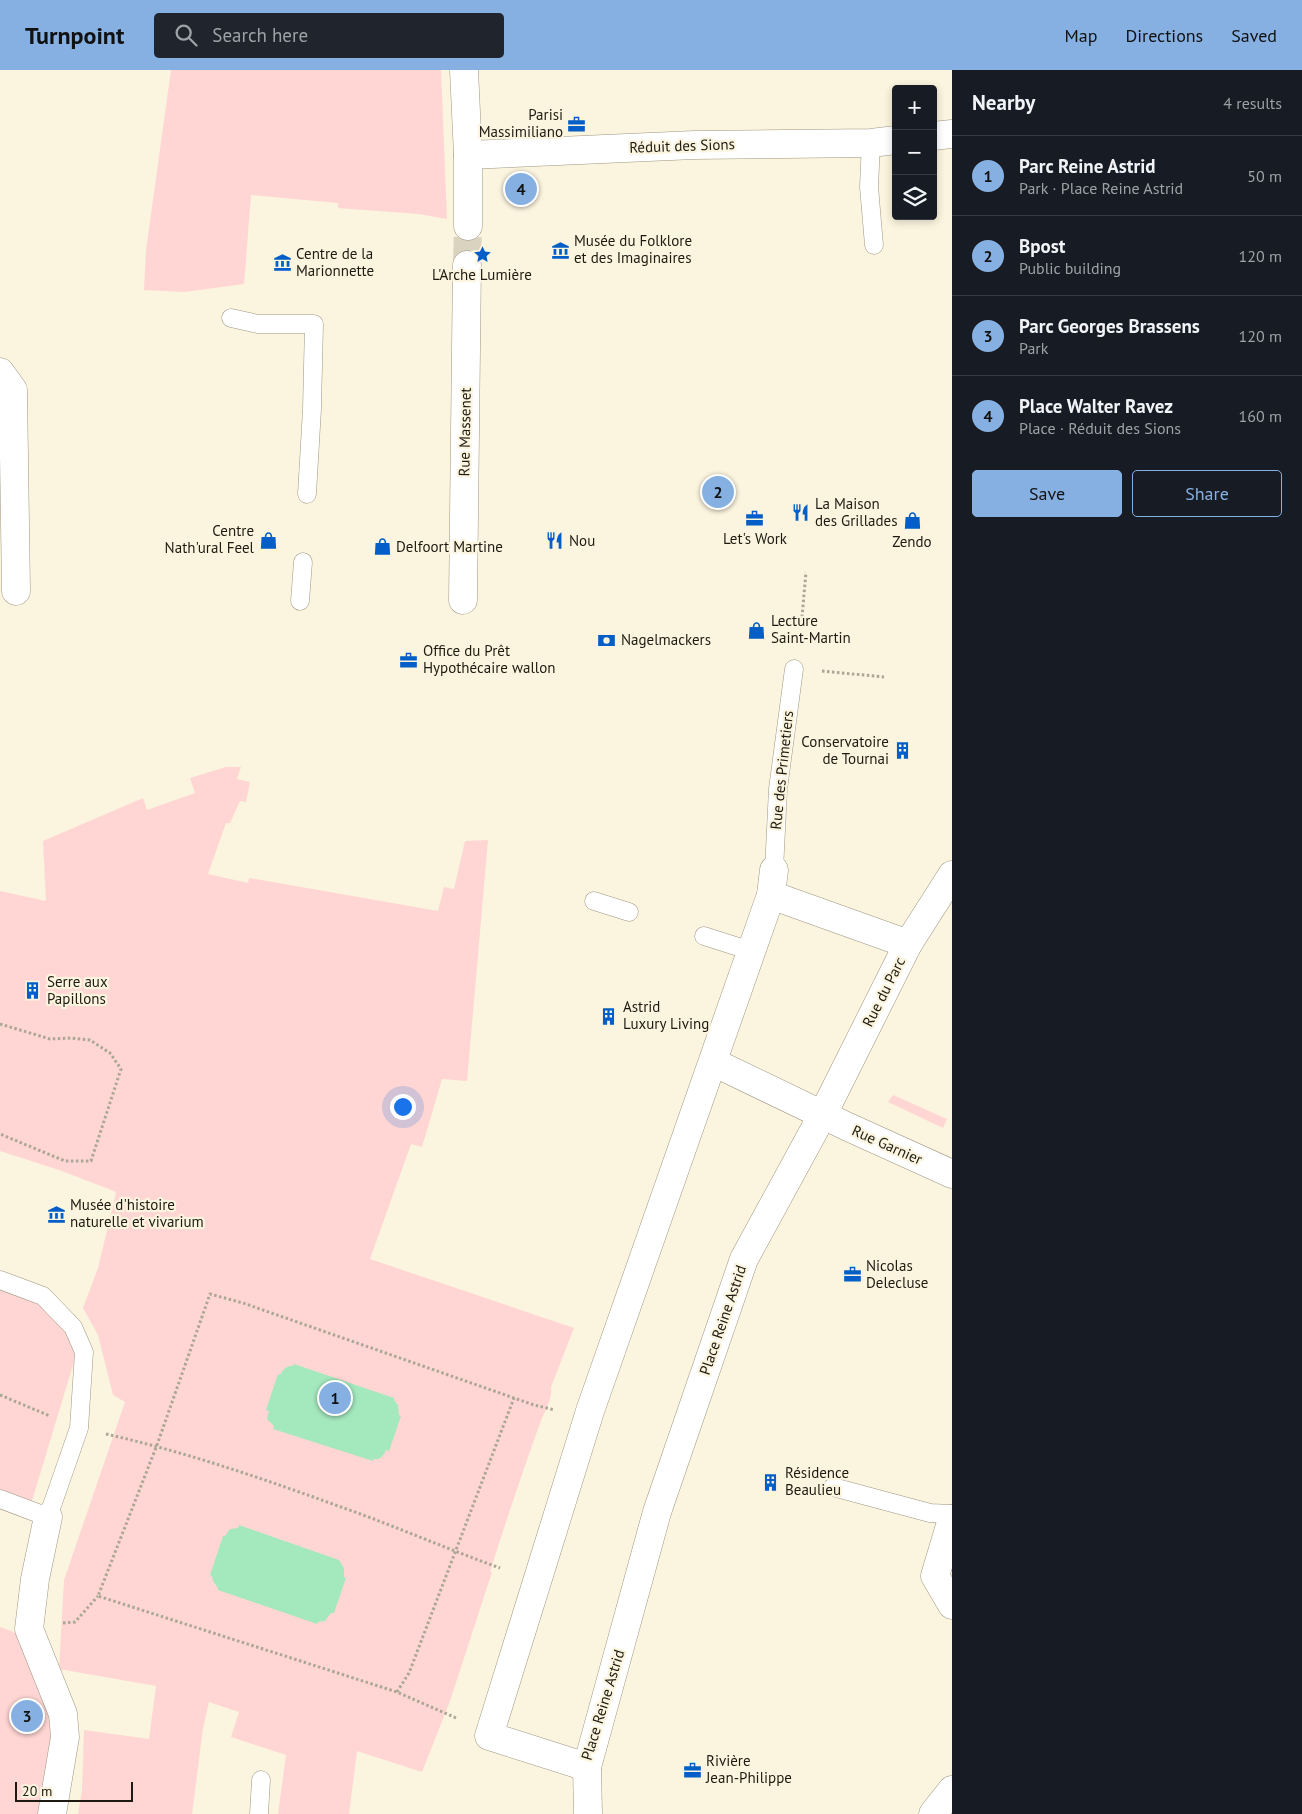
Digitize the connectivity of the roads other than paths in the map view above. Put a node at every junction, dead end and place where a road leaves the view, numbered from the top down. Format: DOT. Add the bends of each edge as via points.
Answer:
graph roads {
  1 [pos="464,70"];
  2 [pos="952,134"];
  3 [pos="937,136"];
  4 [pos="883,142"];
  5 [pos="468,155"];
  6 [pos="468,226"];
  7 [pos="874,245"];
  8 [pos="467,264"];
  9 [pos="231,318"];
  10 [pos="0,372"];
  11 [pos="307,494"];
  12 [pos="303,562"];
  13 [pos="16,591"];
  14 [pos="463,600"];
  15 [pos="300,601"];
  16 [pos="794,669"];
  17 [pos="952,874"];
  18 [pos="772,883"];
  19 [pos="594,901"];
  20 [pos="629,912"];
  21 [pos="704,936"];
  22 [pos="908,944"];
  23 [pos="751,951"];
  24 [pos="713,1062"];
  25 [pos="822,1114"];
  26 [pos="952,1174"];
  27 [pos="0,1280"];
  28 [pos="833,1487"];
  29 [pos="0,1499"];
  30 [pos="952,1514"];
  31 [pos="48,1517"];
  32 [pos="952,1519"];
  33 [pos="952,1605"];
  34 [pos="587,1766"];
  35 [pos="261,1780"];
  36 [pos="952,1790"];
  37 [pos="52,1814"];
  38 [pos="259,1814"];
  39 [pos="588,1814"];
  40 [pos="933,1814"];
  1 -- 5 [label="street"];
  2 -- 3 [label="street"];
  4 -- 5 [label="street, Réduit des Sions" via="694,145"];
  4 -- 7 [label="lane" via="869,187"];
  5 -- 6 [label="street"];
  8 -- 14 [label="street, Rue Massenet"];
  9 -- 11 [label="lane" via="258,324 314,324"];
  10 -- 13 [label="street" via="13,390"];
  12 -- 15 [label="lane"];
  16 -- 18 [label="lane, Rue des Primetiers" via="778,789"];
  17 -- 22 [label="street, Rue du Parc"];
  18 -- 22 [label="street"];
  18 -- 23 [label="street, Place Reine Astrid"];
  19 -- 20 [label="lane"];
  21 -- 23 [label="lane"];
  22 -- 25 [label="street, Rue du Parc"];
  23 -- 24 [label="street, Place Reine Astrid"];
  24 -- 25 [label="street"];
  24 -- 34 [label="street, Place Reine Astrid" via="590,1411 489,1736"];
  25 -- 26 [label="street, Rue Garnier"];
  25 -- 34 [label="street, Place Reine Astrid" via="744,1259 657,1512"];
  27 -- 31 [label="lane" via="43,1296 73,1327 84,1352 79,1428"];
  28 -- 30 [label="lane" via="930,1513"];
  29 -- 31 [label="lane"];
  31 -- 37 [label="street" via="28,1629 63,1714 65,1737"];
  32 -- 33 [label="street" via="935,1576"];
  34 -- 39 [label="street"];
  35 -- 38 [label="lane"];
  36 -- 40 [label="street"];
}
